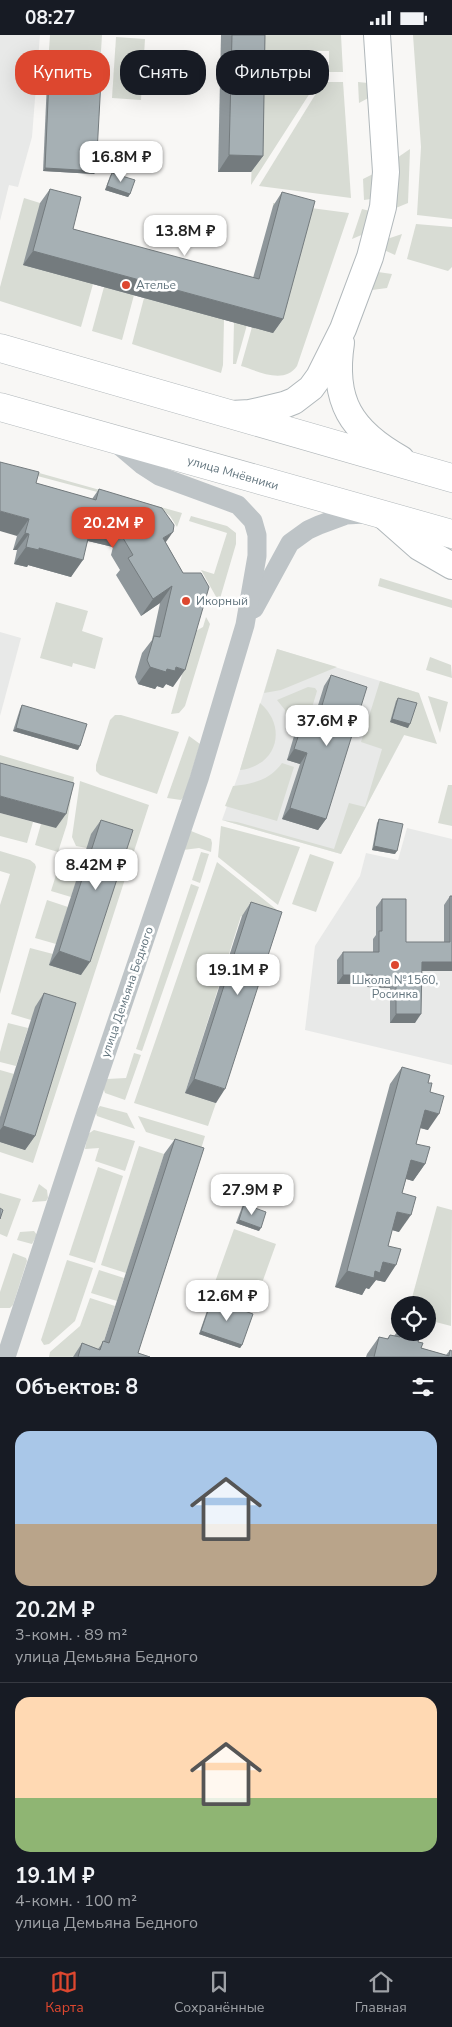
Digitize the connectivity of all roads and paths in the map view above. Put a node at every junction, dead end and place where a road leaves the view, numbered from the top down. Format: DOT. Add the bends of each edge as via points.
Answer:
graph roads {
  1 [pos="377,35"];
  2 [pos="343,329"];
  3 [pos="0,348"];
  4 [pos="0,407"];
  5 [pos="228,414"];
  6 [pos="108,438"];
  7 [pos="443,476"];
  8 [pos="383,516"];
  9 [pos="452,534"];
  10 [pos="452,566"];
  11 [pos="245,625"];
  12 [pos="6,1357"];
  1 -- 2 [label="street" via="386,194 378,232"];
  2 -- 5 [label="street" via="319,377 294,401 269,410"];
  2 -- 7 [label="street" via="339,380 349,414 364,433 386,451"];
  3 -- 5 [label="main road"];
  4 -- 6 [label="main road, улица Мнёвники"];
  5 -- 7 [label="main road"];
  6 -- 8 [label="main road, улица Мнёвники"];
  6 -- 11 [label="street, улица Демьяна Бедного" via="159,477 230,501 250,517 258,546"];
  8 -- 9 [label="main road"];
  8 -- 10 [label="street, улица Мнёвники" via="419,547"];
  8 -- 11 [label="street, улица Демьяна Бедного" via="353,514 341,517 308,530 290,543"];
  11 -- 12 [label="street, улица Демьяна Бедного" via="199,779"];
}
